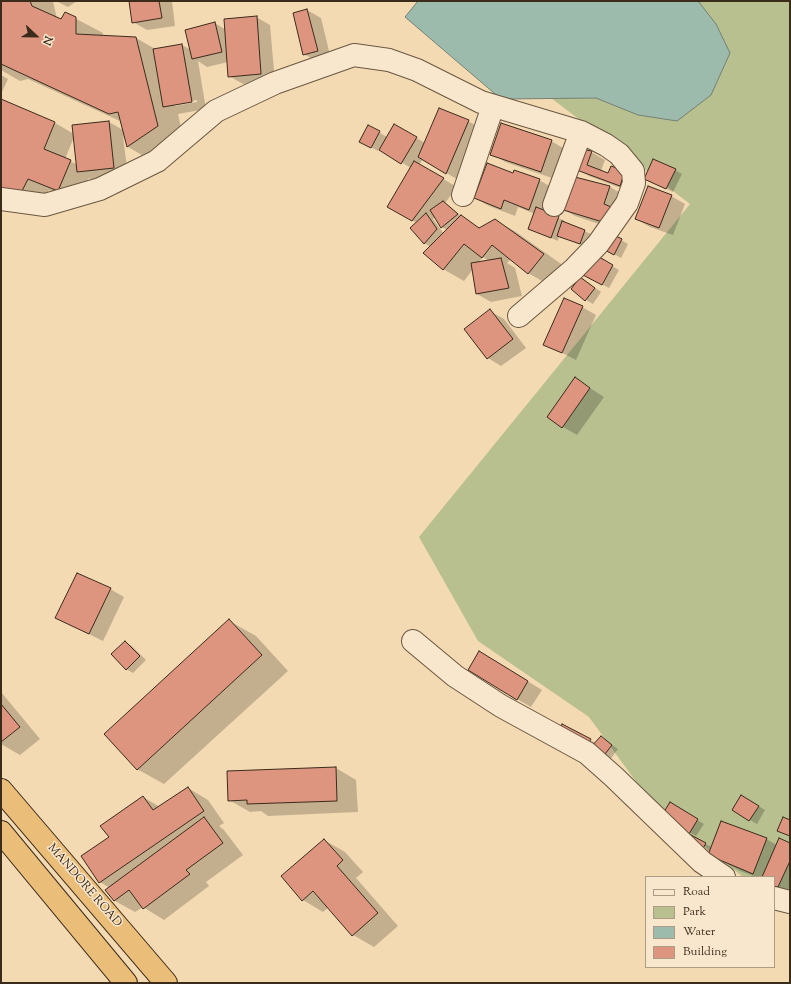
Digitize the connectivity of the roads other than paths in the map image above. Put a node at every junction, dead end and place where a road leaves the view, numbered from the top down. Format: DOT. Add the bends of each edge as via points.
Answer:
graph roads {
  1 [pos="493,106"];
  2 [pos="580,132"];
  3 [pos="463,195"];
  4 [pos="1,199"];
  5 [pos="554,205"];
  6 [pos="519,316"];
  7 [pos="413,641"];
  8 [pos="1,790"];
  9 [pos="1,832"];
  10 [pos="723,876"];
  11 [pos="775,898"];
  12 [pos="790,902"];
  13 [pos="126,983"];
  14 [pos="166,983"];
  1 -- 2 [label="street"];
  1 -- 3 [label="street"];
  1 -- 4 [label="street" via="417,70 389,60 354,55 275,83 216,111 157,160 100,189 45,205"];
  2 -- 5 [label="street"];
  2 -- 6 [label="street" via="619,154 633,171 634,183 627,203 598,244 574,269"];
  7 -- 10 [label="street" via="455,676 501,706 586,754 702,862"];
  8 -- 14 [label="highway, MANDORE ROAD"];
  9 -- 13 [label="highway"];
  11 -- 12 [label="street"];
}
